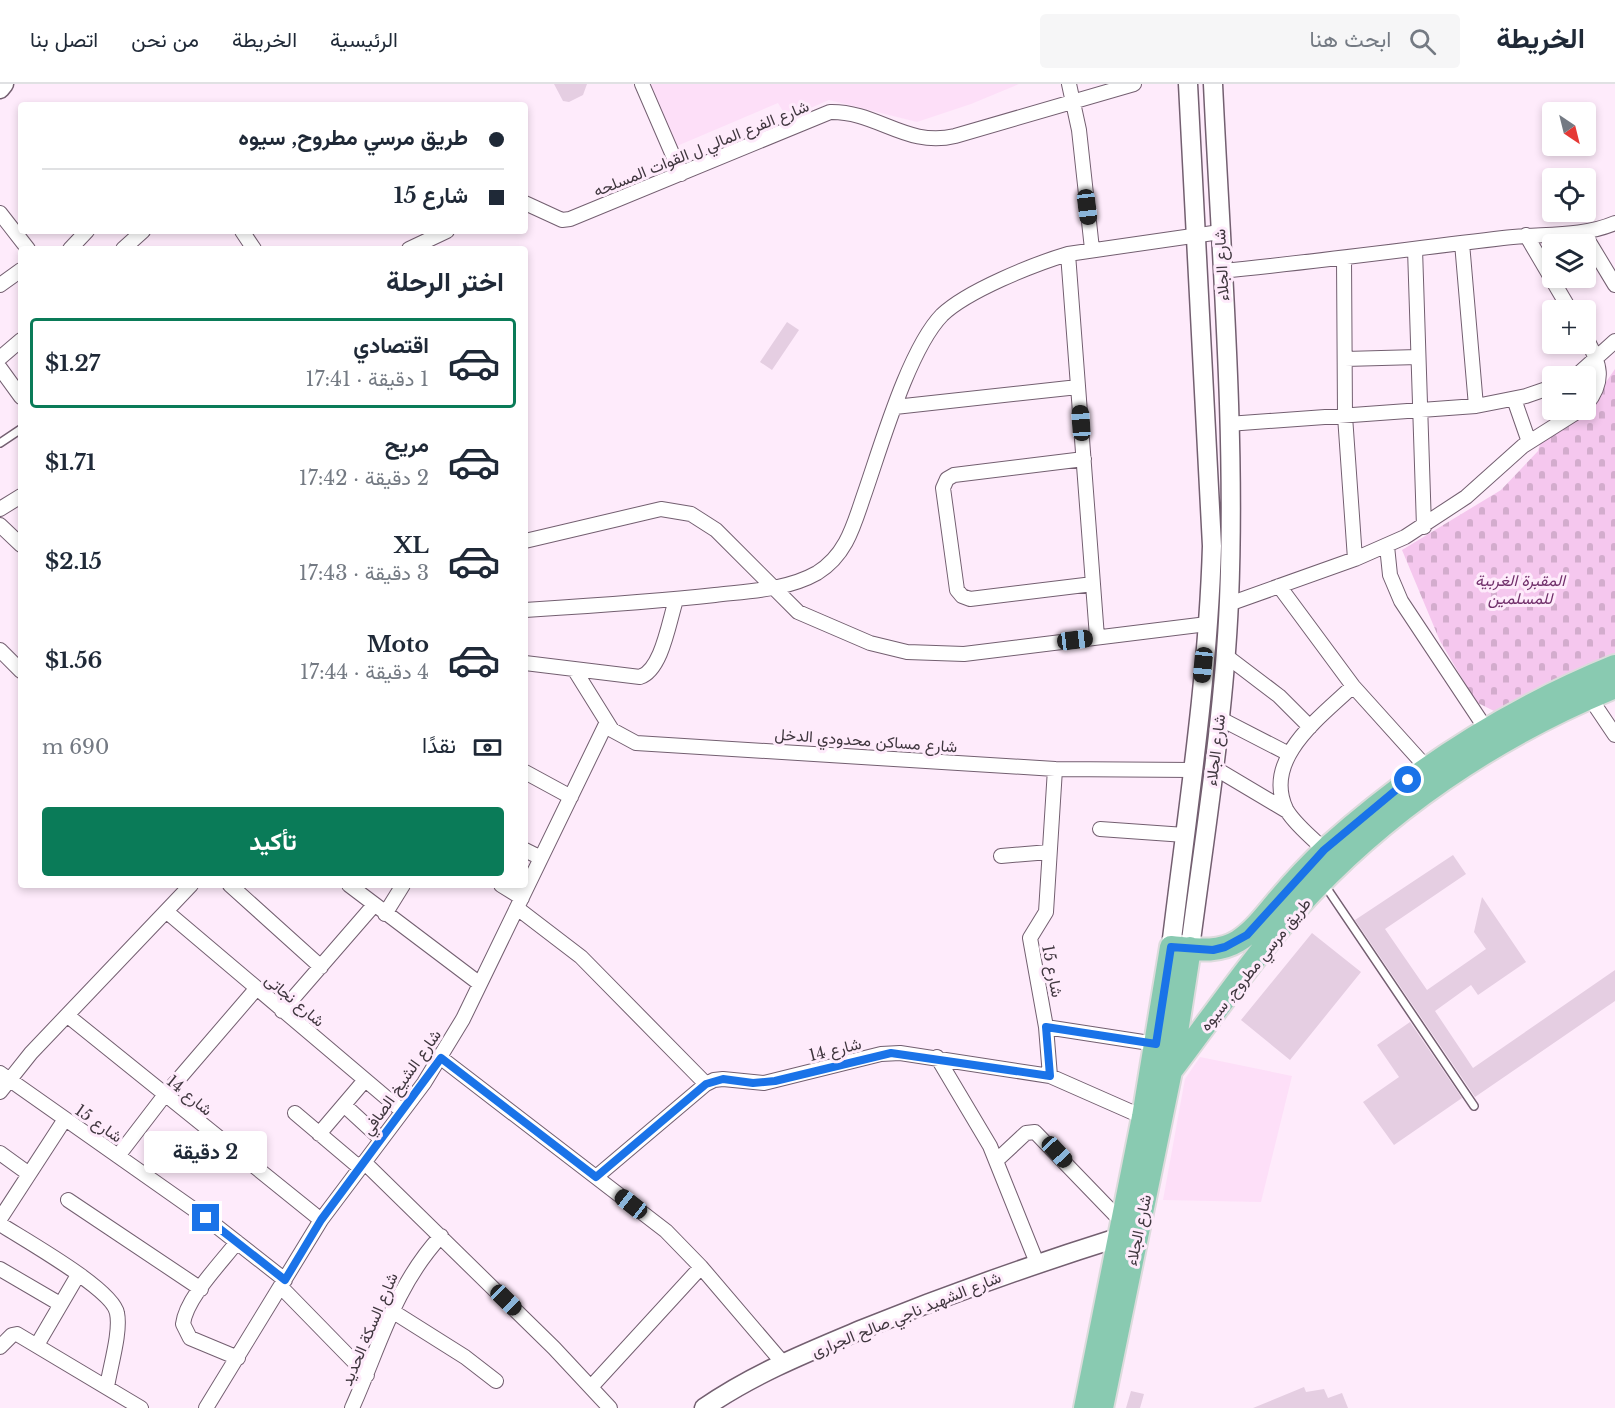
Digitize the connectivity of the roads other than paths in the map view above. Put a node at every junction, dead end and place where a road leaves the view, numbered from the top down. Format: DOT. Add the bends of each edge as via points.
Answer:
graph roads {
  1 [pos="4,84"];
  2 [pos="642,84"];
  3 [pos="1069,84"];
  4 [pos="1134,84"];
  5 [pos="1188,84"];
  6 [pos="1213,84"];
  7 [pos="0,89"];
  8 [pos="1073,101"];
  9 [pos="681,174"];
  10 [pos="528,204"];
  11 [pos="0,213"];
  12 [pos="1614,224"];
  13 [pos="1220,231"];
  14 [pos="1583,232"];
  15 [pos="84,234"];
  16 [pos="139,234"];
  17 [pos="441,234"];
  18 [pos="1197,234"];
  19 [pos="1526,236"];
  20 [pos="1462,243"];
  21 [pos="26,246"];
  22 [pos="73,246"];
  23 [pos="129,246"];
  24 [pos="415,246"];
  25 [pos="1092,249"];
  26 [pos="1415,249"];
  27 [pos="1068,254"];
  28 [pos="1344,259"];
  29 [pos="1222,271"];
  30 [pos="18,272"];
  31 [pos="0,285"];
  32 [pos="1615,285"];
  33 [pos="1564,300"];
  34 [pos="1615,342"];
  35 [pos="18,343"];
  36 [pos="1595,354"];
  37 [pos="1418,357"];
  38 [pos="0,358"];
  39 [pos="1597,358"];
  40 [pos="1345,359"];
  41 [pos="1588,366"];
  42 [pos="0,368"];
  43 [pos="1078,387"];
  44 [pos="1596,389"];
  45 [pos="1542,390"];
  46 [pos="18,393"];
  47 [pos="1514,399"];
  48 [pos="1476,406"];
  49 [pos="895,407"];
  50 [pos="1420,411"];
  51 [pos="1346,416"];
  52 [pos="1564,420"];
  53 [pos="1228,424"];
  54 [pos="18,431"];
  55 [pos="1529,442"];
  56 [pos="0,443"];
  57 [pos="1084,459"];
  58 [pos="18,498"];
  59 [pos="0,509"];
  60 [pos="0,525"];
  61 [pos="1424,526"];
  62 [pos="528,540"];
  63 [pos="18,541"];
  64 [pos="1387,546"];
  65 [pos="1355,559"];
  66 [pos="1093,584"];
  67 [pos="1279,586"];
  68 [pos="772,589"];
  69 [pos="676,600"];
  70 [pos="1229,604"];
  71 [pos="528,610"];
  72 [pos="1208,624"];
  73 [pos="1097,637"];
  74 [pos="0,650"];
  75 [pos="1225,655"];
  76 [pos="528,666"];
  77 [pos="1615,666"];
  78 [pos="18,668"];
  79 [pos="574,669"];
  80 [pos="1353,686"];
  81 [pos="1615,687"];
  82 [pos="1584,689"];
  83 [pos="1219,718"];
  84 [pos="606,724"];
  85 [pos="1310,728"];
  86 [pos="1485,729"];
  87 [pos="1615,735"];
  88 [pos="1289,754"];
  89 [pos="1213,767"];
  90 [pos="1426,767"];
  91 [pos="1055,769"];
  92 [pos="1193,770"];
  93 [pos="528,774"];
  94 [pos="571,797"];
  95 [pos="1287,811"];
  96 [pos="1100,829"];
  97 [pos="1185,835"];
  98 [pos="1324,850"];
  99 [pos="528,852"];
  100 [pos="1049,852"];
  101 [pos="1000,856"];
  102 [pos="541,858"];
  103 [pos="1322,881"];
  104 [pos="528,885"];
  105 [pos="188,888"];
  106 [pos="353,888"];
  107 [pos="401,888"];
  108 [pos="504,888"];
  109 [pos="526,888"];
  110 [pos="247,891"];
  111 [pos="519,903"];
  112 [pos="380,910"];
  113 [pos="167,912"];
  114 [pos="1180,947"];
  115 [pos="321,967"];
  116 [pos="480,984"];
  117 [pos="256,989"];
  118 [pos="282,1011"];
  119 [pos="68,1016"];
  120 [pos="1046,1027"];
  121 [pos="1156,1044"];
  122 [pos="937,1057"];
  123 [pos="441,1058"];
  124 [pos="1171,1071"];
  125 [pos="4,1076"];
  126 [pos="1050,1076"];
  127 [pos="365,1080"];
  128 [pos="706,1084"];
  129 [pos="0,1092"];
  130 [pos="164,1096"];
  131 [pos="344,1105"];
  132 [pos="1474,1106"];
  133 [pos="402,1111"];
  134 [pos="295,1113"];
  135 [pos="1143,1117"];
  136 [pos="65,1119"];
  137 [pos="319,1134"];
  138 [pos="381,1139"];
  139 [pos="0,1153"];
  140 [pos="118,1156"];
  141 [pos="997,1160"];
  142 [pos="362,1165"];
  143 [pos="29,1174"];
  144 [pos="596,1177"];
  145 [pos="68,1200"];
  146 [pos="0,1219"];
  147 [pos="321,1220"];
  148 [pos="0,1224"];
  149 [pos="1119,1229"];
  150 [pos="441,1236"];
  151 [pos="237,1242"];
  152 [pos="1037,1263"];
  153 [pos="701,1267"];
  154 [pos="0,1269"];
  155 [pos="78,1275"];
  156 [pos="283,1283"];
  157 [pos="201,1289"];
  158 [pos="60,1304"];
  159 [pos="392,1311"];
  160 [pos="37,1345"];
  161 [pos="0,1347"];
  162 [pos="238,1358"];
  163 [pos="783,1363"];
  164 [pos="367,1375"];
  165 [pos="496,1381"];
  166 [pos="107,1387"];
  167 [pos="591,1387"];
  168 [pos="141,1408"];
  169 [pos="206,1408"];
  170 [pos="352,1408"];
  171 [pos="610,1408"];
  172 [pos="704,1408"];
  173 [pos="1085,1408"];
  174 [pos="1102,1408"];
  1 -- 7 [label="street"];
  2 -- 9 [label="street"];
  3 -- 8 [label="street"];
  4 -- 8 [label="street, شارع الفرع المالي ل القوات المسلحه"];
  5 -- 18 [label="street, شارع الجلاء"];
  6 -- 13 [label="street, شارع الجلاء"];
  8 -- 9 [label="street, شارع الفرع المالي ل القوات المسلحه" via="932,140 859,115 830,112"];
  8 -- 25 [label="street"];
  9 -- 10 [label="street, شارع الفرع المالي ل القوات المسلحه" via="570,219 562,220"];
  11 -- 21 [label="street"];
  12 -- 14 [label="street"];
  13 -- 18 [label="street"];
  13 -- 29 [label="street, شارع الجلاء"];
  14 -- 19 [label="street"];
  14 -- 32 [label="street"];
  15 -- 22 [label="street"];
  16 -- 23 [label="street"];
  17 -- 24 [label="street"];
  18 -- 25 [label="street"];
  18 -- 72 [label="street, شارع الجلاء" via="1211,520"];
  19 -- 20 [label="street"];
  19 -- 33 [label="street"];
  20 -- 26 [label="street"];
  20 -- 48 [label="street"];
  25 -- 27 [label="street"];
  26 -- 28 [label="street"];
  26 -- 37 [label="street"];
  27 -- 43 [label="street"];
  27 -- 49 [label="street" via="967,297 944,314 926,336"];
  28 -- 29 [label="street"];
  28 -- 40 [label="street"];
  29 -- 53 [label="street, شارع الجلاء"];
  30 -- 31 [label="street"];
  34 -- 39 [label="street"];
  35 -- 38 [label="street"];
  36 -- 39 [label="street"];
  37 -- 40 [label="street"];
  37 -- 50 [label="street"];
  39 -- 41 [label="street"];
  39 -- 44 [label="street" via="1600,382"];
  40 -- 51 [label="street"];
  42 -- 46 [label="street"];
  43 -- 49 [label="street"];
  43 -- 57 [label="street"];
  45 -- 47 [label="street"];
  47 -- 48 [label="street"];
  47 -- 55 [label="street"];
  48 -- 50 [label="street"];
  49 -- 68 [label="street" via="852,531 840,553 813,574"];
  50 -- 51 [label="street"];
  50 -- 61 [label="street"];
  51 -- 53 [label="street"];
  51 -- 65 [label="street"];
  52 -- 55 [label="street"];
  53 -- 70 [label="street, شارع الجلاء"];
  54 -- 56 [label="lane"];
  55 -- 61 [label="street" via="1466,498"];
  57 -- 66 [label="street"];
  57 -- 66 [label="street" via="954,475 943,488 957,590 962,596 970,599"];
  58 -- 59 [label="street"];
  60 -- 63 [label="street"];
  61 -- 64 [label="street"];
  62 -- 68 [label="street" via="661,509 676,510 705,520"];
  64 -- 65 [label="street"];
  64 -- 86 [label="street" via="1390,575 1401,601"];
  65 -- 67 [label="street"];
  66 -- 73 [label="street"];
  67 -- 70 [label="street"];
  67 -- 80 [label="street"];
  68 -- 69 [label="street"];
  68 -- 73 [label="street" via="811,620 870,643 907,652 964,654"];
  69 -- 71 [label="street"];
  69 -- 79 [label="street" via="656,664 647,675"];
  70 -- 75 [label="street, شارع الجلاء"];
  72 -- 73 [label="street"];
  72 -- 92 [label="street, شارع الجلاء"];
  74 -- 78 [label="street"];
  75 -- 83 [label="street, شارع الجلاء"];
  75 -- 85 [label="street" via="1280,696"];
  76 -- 79 [label="street"];
  77 -- 82 [label="main road, طريق مرسي مطروح, سيوه"];
  79 -- 84 [label="street, شارع مساكن محدودي الدخل"];
  80 -- 85 [label="street"];
  80 -- 90 [label="street"];
  81 -- 82 [label="main road, طريق مرسي مطروح, سيوه"];
  82 -- 86 [label="main road, طريق مرسي مطروح, سيوه"];
  82 -- 87 [label="street"];
  82 -- 103 [label="main road, طريق مرسي مطروح, سيوه" via="1540,721 1447,777"];
  83 -- 88 [label="street"];
  83 -- 89 [label="street, شارع الجلاء"];
  84 -- 91 [label="street, شارع مساكن محدودي الدخل" via="619,736 636,742"];
  84 -- 94 [label="street, شارع الشيخ الصافي"];
  85 -- 88 [label="street"];
  86 -- 90 [label="main road, طريق مرسي مطروح, سيوه"];
  88 -- 95 [label="street" via="1281,783"];
  89 -- 95 [label="street"];
  89 -- 114 [label="street, شارع الجلاء"];
  90 -- 98 [label="main road, طريق مرسي مطروح, سيوه"];
  91 -- 92 [label="street, شارع مساكن محدودي الدخل"];
  91 -- 100 [label="street, شارع 15"];
  92 -- 97 [label="street, شارع الجلاء"];
  93 -- 94 [label="street"];
  94 -- 102 [label="street, شارع الشيخ الصافي"];
  95 -- 98 [label="street"];
  96 -- 97 [label="street"];
  97 -- 114 [label="street, شارع الجلاء"];
  98 -- 114 [label="main road, طريق مرسي مطروح, سيوه" via="1247,935 1213,950"];
  99 -- 102 [label="street"];
  100 -- 101 [label="street"];
  100 -- 120 [label="street, شارع 15" via="1046,912 1030,938"];
  102 -- 104 [label="street, شارع الشيخ الصافي"];
  103 -- 124 [label="main road, طريق مرسي مطروح, سيوه" via="1273,936"];
  103 -- 132 [label="lane"];
  105 -- 113 [label="street"];
  106 -- 112 [label="street"];
  107 -- 112 [label="street"];
  108 -- 111 [label="street"];
  109 -- 111 [label="street, شارع الشيخ الصافي"];
  110 -- 115 [label="street"];
  111 -- 116 [label="street, شارع الشيخ الصافي"];
  111 -- 128 [label="street" via="586,961"];
  112 -- 115 [label="street"];
  112 -- 116 [label="street"];
  113 -- 117 [label="street, شارع نجاتى"];
  113 -- 119 [label="street"];
  114 -- 121 [label="main road, شارع الجلاء"];
  114 -- 124 [label="main road, شارع الجلاء"];
  115 -- 118 [label="street"];
  116 -- 123 [label="street, شارع الشيخ الصافي"];
  117 -- 118 [label="street, شارع نجاتى"];
  117 -- 130 [label="street"];
  118 -- 127 [label="street, شارع نجاتى"];
  119 -- 125 [label="street"];
  119 -- 130 [label="street, شارع 14"];
  120 -- 121 [label="street"];
  120 -- 126 [label="street, شارع 15"];
  121 -- 135 [label="main road, شارع الجلاء"];
  122 -- 126 [label="street, شارع 14"];
  122 -- 128 [label="street, شارع 14" via="891,1053 775,1081 723,1079"];
  122 -- 141 [label="street"];
  123 -- 133 [label="street, شارع الشيخ الصافي"];
  123 -- 144 [label="street"];
  124 -- 174 [label="main road, شارع الجلاء"];
  125 -- 129 [label="street"];
  125 -- 136 [label="street, شارع 15"];
  126 -- 135 [label="street, شارع 14"];
  127 -- 131 [label="street"];
  127 -- 133 [label="street, شارع نجاتى"];
  128 -- 144 [label="street"];
  130 -- 140 [label="street"];
  130 -- 147 [label="street, شارع 14"];
  131 -- 137 [label="street"];
  131 -- 138 [label="street"];
  133 -- 138 [label="street, شارع الشيخ الصافي"];
  134 -- 137 [label="street"];
  135 -- 149 [label="main road, شارع الجلاء"];
  136 -- 140 [label="street, شارع 15"];
  136 -- 143 [label="street"];
  137 -- 142 [label="street"];
  138 -- 142 [label="street, شارع الشيخ الصافي"];
  139 -- 143 [label="street"];
  140 -- 151 [label="street, شارع 15"];
  141 -- 149 [label="street" via="1026,1133 1035,1132"];
  141 -- 152 [label="street"];
  142 -- 147 [label="street, شارع الشيخ الصافي"];
  142 -- 150 [label="street"];
  143 -- 146 [label="street"];
  144 -- 153 [label="street" via="666,1231"];
  145 -- 157 [label="street"];
  147 -- 156 [label="street, شارع الشيخ الصافي"];
  148 -- 155 [label="street"];
  149 -- 152 [label="street, شارع الشهيد ناجي صالح الجرارى"];
  149 -- 173 [label="main road, شارع الجلاء"];
  150 -- 159 [label="street, شارع السكة الحديد" via="412,1270"];
  150 -- 167 [label="street"];
  151 -- 156 [label="street, شارع 15"];
  151 -- 157 [label="street"];
  152 -- 163 [label="street, شارع الشهيد ناجي صالح الجرارى"];
  153 -- 163 [label="street"];
  153 -- 167 [label="street"];
  154 -- 158 [label="street"];
  155 -- 158 [label="street"];
  155 -- 166 [label="street" via="109,1297 118,1314"];
  156 -- 162 [label="street, شارع الشيخ الصافي"];
  156 -- 164 [label="street, شارع 15"];
  157 -- 162 [label="street" via="184,1317 185,1332 190,1338"];
  158 -- 160 [label="street"];
  159 -- 164 [label="street, شارع السكة الحديد"];
  159 -- 165 [label="street"];
  160 -- 161 [label="street" via="17,1334"];
  160 -- 166 [label="street"];
  162 -- 169 [label="street, شارع الشيخ الصافي"];
  163 -- 172 [label="street, شارع الشهيد ناجي صالح الجرارى"];
  164 -- 170 [label="street, شارع السكة الحديد"];
  166 -- 168 [label="street"];
  167 -- 171 [label="street"];
}
